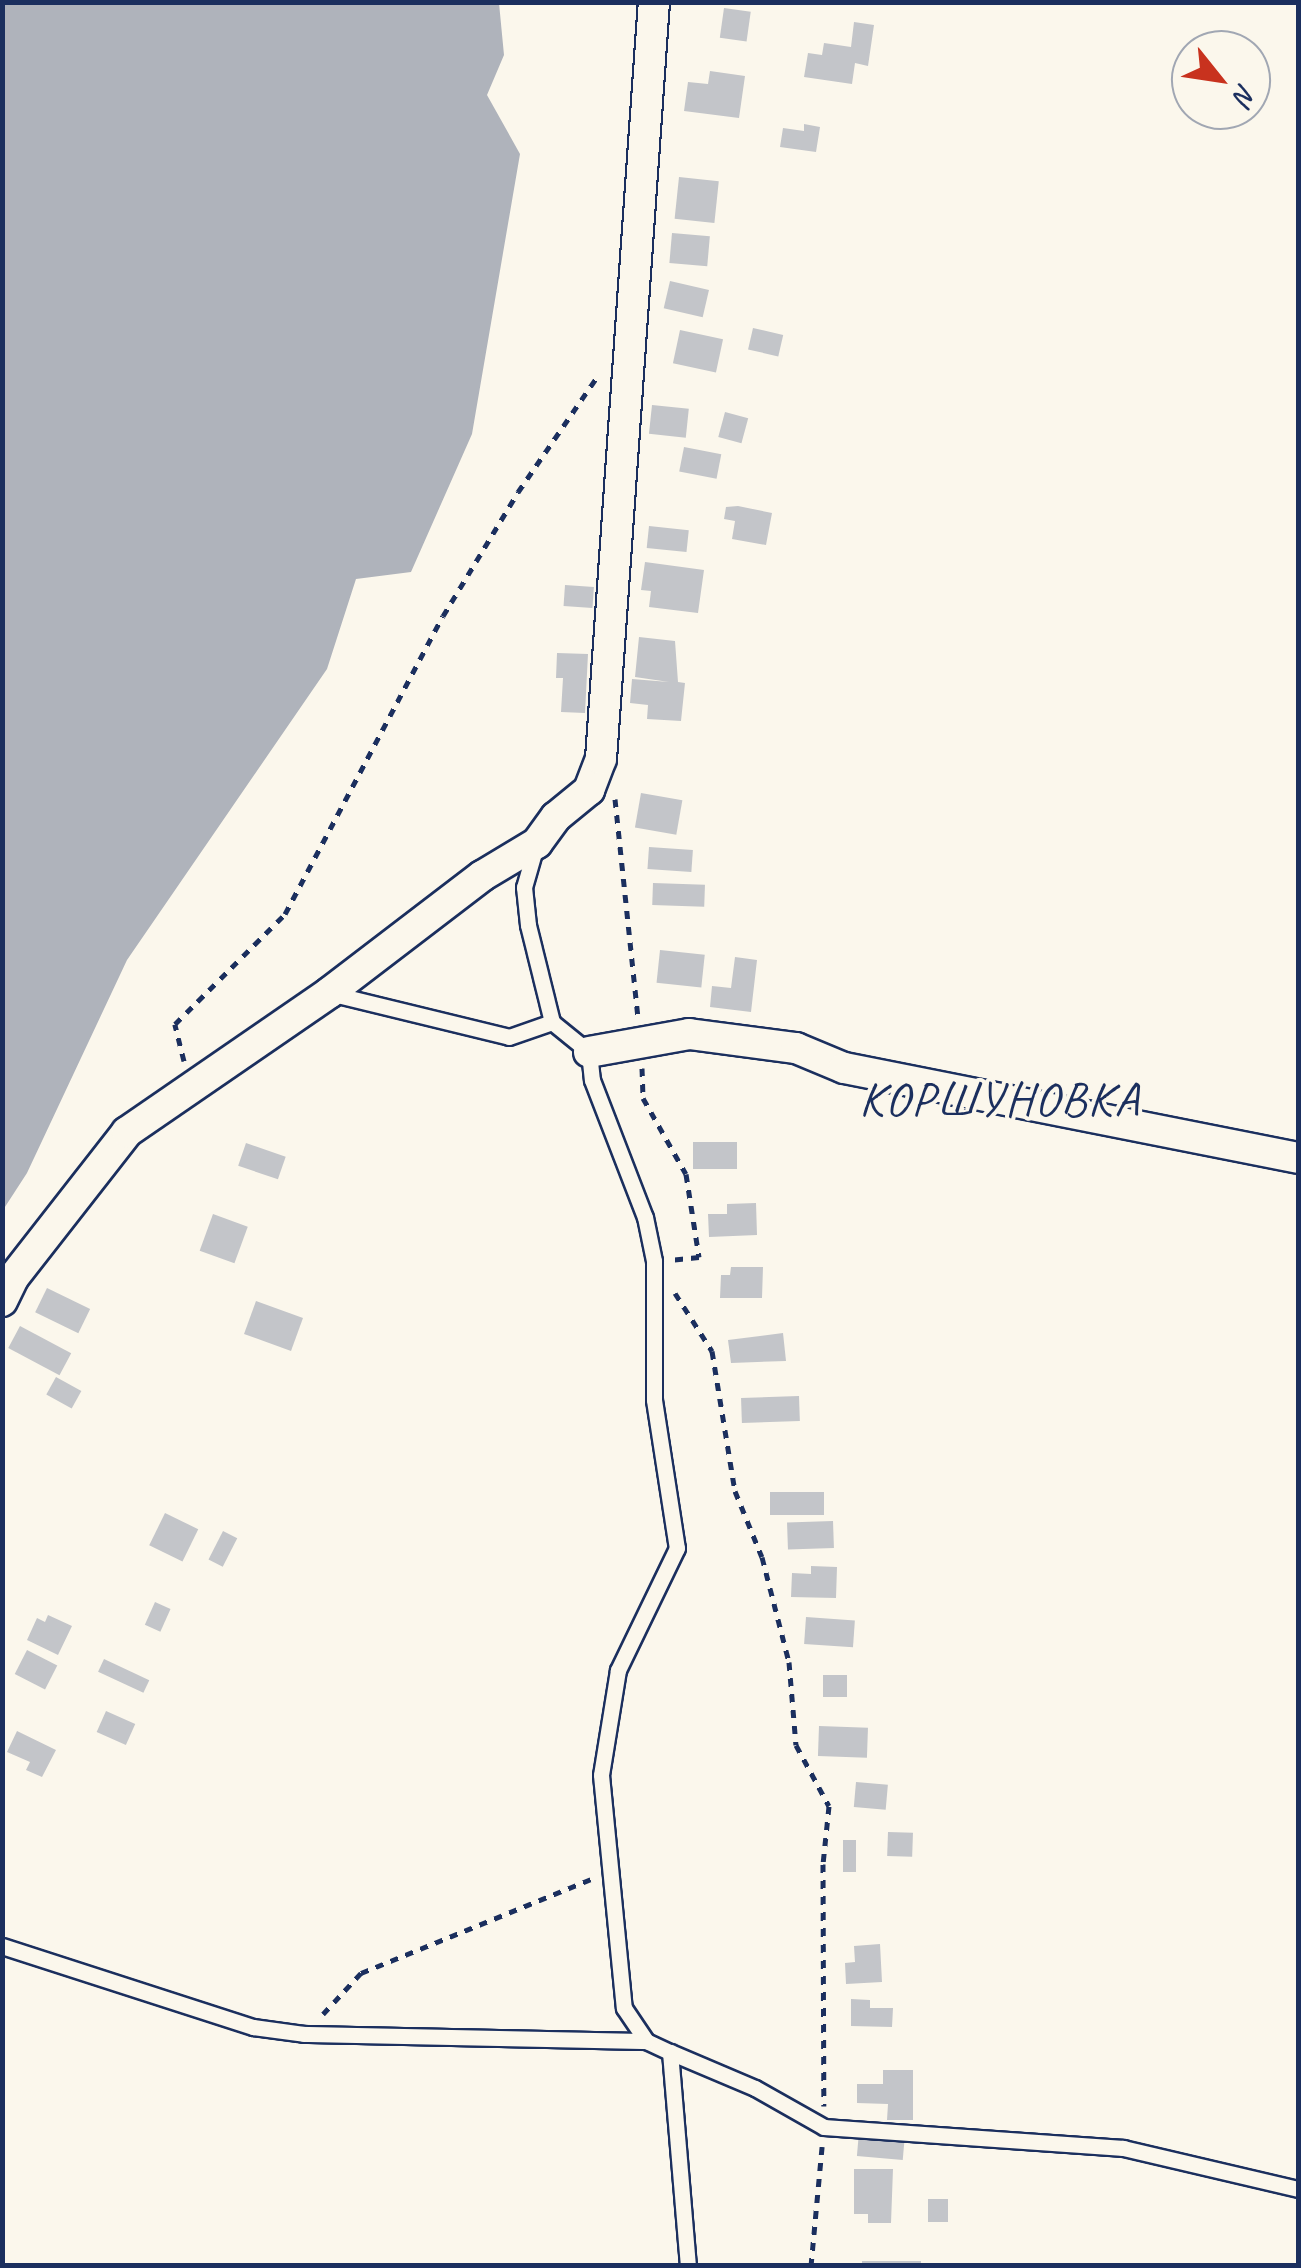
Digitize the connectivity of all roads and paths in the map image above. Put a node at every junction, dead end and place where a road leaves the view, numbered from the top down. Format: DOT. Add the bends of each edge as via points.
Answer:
graph roads {
  1 [pos="654,2"];
  2 [pos="630,330"];
  3 [pos="601,758"];
  4 [pos="537,843"];
  5 [pos="329,992"];
  6 [pos="552,1022"];
  7 [pos="641,1044"];
  8 [pos="588,1052"];
  9 [pos="192,1088"];
  10 [pos="1298,1158"];
  11 [pos="654,1261"];
  12 [pos="2,1301"];
  13 [pos="610,1871"];
  14 [pos="2,1946"];
  15 [pos="304,2034"];
  16 [pos="646,2041"];
  17 [pos="670,2052"];
  18 [pos="824,2126"];
  19 [pos="1298,2190"];
  20 [pos="688,2266"];
  21 [pos="811,2266"];
  1 -- 2 [label="street"];
  2 -- 3 [label="street"];
  2 -- 9 [label="path" via="518,492 443,616 285,914 175,1024"];
  3 -- 4 [label="street" via="589,790"];
  3 -- 7 [label="path" via="615,798"];
  4 -- 5 [label="street" via="482,876"];
  4 -- 6 [label="lane" via="524,888"];
  5 -- 6 [label="lane" via="508,1037"];
  5 -- 9 [label="street"];
  6 -- 8 [label="lane"];
  7 -- 8 [label="street"];
  7 -- 10 [label="street" via="689,1034 796,1048 844,1068"];
  7 -- 11 [label="path" via="643,1098 686,1174 699,1257"];
  8 -- 11 [label="lane"];
  9 -- 12 [label="street" via="127,1132 12,1278"];
  11 -- 13 [label="lane" via="654,1400 677,1548 618,1670 601,1775"];
  11 -- 18 [label="path" via="712,1351 735,1491 762,1557 789,1662 796,1745 830,1806 823,1864"];
  13 -- 15 [label="path" via="360,1974"];
  13 -- 16 [label="lane" via="624,2008"];
  14 -- 15 [label="lane" via="253,2027"];
  15 -- 16 [label="lane"];
  16 -- 17 [label="lane"];
  17 -- 18 [label="lane"];
  17 -- 20 [label="lane"];
  18 -- 19 [label="lane" via="1123,2148"];
  18 -- 21 [label="path"];
}
